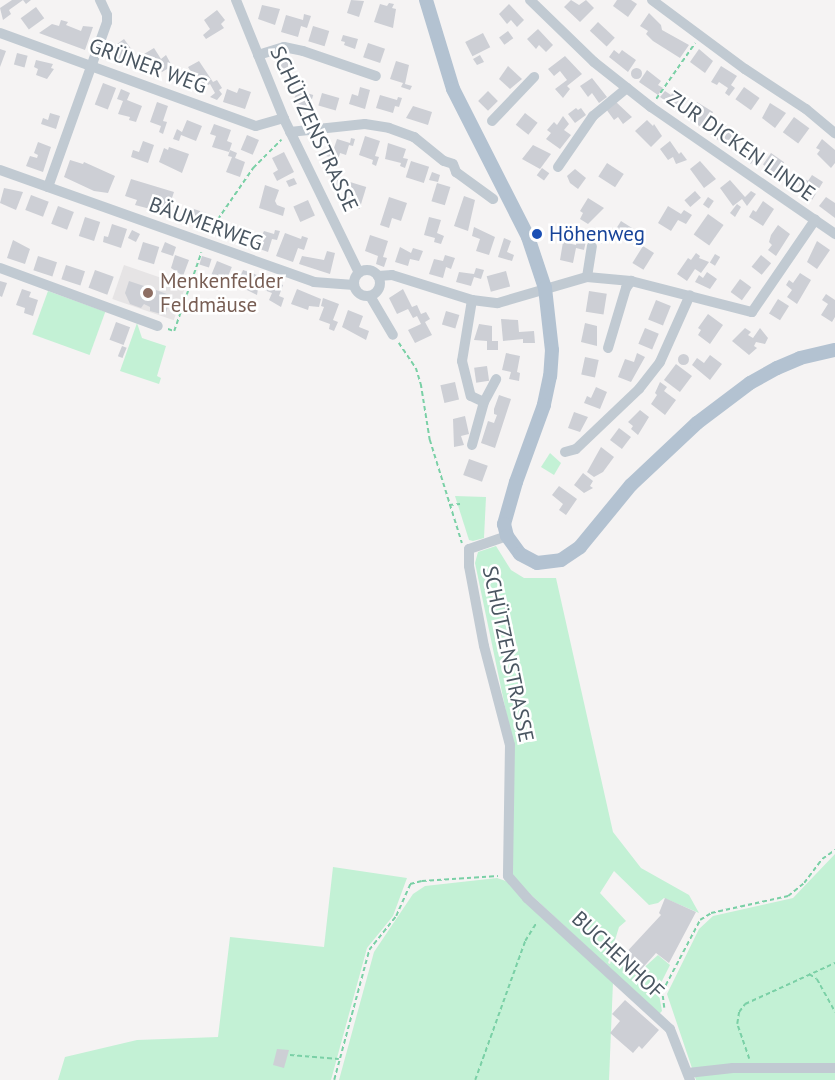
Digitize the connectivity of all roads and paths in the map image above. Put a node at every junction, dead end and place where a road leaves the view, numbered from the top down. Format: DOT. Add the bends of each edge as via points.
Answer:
graph roads {
  1 [pos="100,0"];
  2 [pos="236,0"];
  3 [pos="426,0"];
  4 [pos="531,0"];
  5 [pos="652,0"];
  6 [pos="0,33"];
  7 [pos="700,35"];
  8 [pos="258,55"];
  9 [pos="92,67"];
  10 [pos="376,76"];
  11 [pos="534,76"];
  12 [pos="627,88"];
  13 [pos="655,100"];
  14 [pos="284,118"];
  15 [pos="492,121"];
  16 [pos="291,132"];
  17 [pos="835,133"];
  18 [pos="558,167"];
  19 [pos="0,170"];
  20 [pos="48,187"];
  21 [pos="493,199"];
  22 [pos="815,220"];
  23 [pos="835,234"];
  24 [pos="204,244"];
  25 [pos="592,246"];
  26 [pos="0,268"];
  27 [pos="359,273"];
  28 [pos="378,276"];
  29 [pos="587,277"];
  30 [pos="631,281"];
  31 [pos="354,285"];
  32 [pos="545,288"];
  33 [pos="690,295"];
  34 [pos="370,296"];
  35 [pos="472,300"];
  36 [pos="158,326"];
  37 [pos="393,335"];
  38 [pos="608,348"];
  39 [pos="835,350"];
  40 [pos="496,379"];
  41 [pos="484,402"];
  42 [pos="472,445"];
  43 [pos="565,452"];
  44 [pos="460,504"];
  45 [pos="449,505"];
  46 [pos="507,536"];
  47 [pos="469,549"];
  48 [pos="835,850"];
  49 [pos="508,876"];
  50 [pos="547,915"];
  51 [pos="835,963"];
  52 [pos="808,974"];
  53 [pos="835,1012"];
  54 [pos="670,1029"];
  55 [pos="290,1054"];
  56 [pos="340,1059"];
  57 [pos="835,1068"];
  58 [pos="753,1069"];
  59 [pos="689,1076"];
  60 [pos="334,1080"];
  61 [pos="475,1080"];
  1 -- 9 [label="street" via="107,22"];
  2 -- 8 [label="street, SCHÜTZENSTRASSE"];
  3 -- 32 [label="main road" via="453,89 528,237"];
  4 -- 12 [label="street, ZUR DICKEN LINDE" via="594,62"];
  5 -- 7 [label="street"];
  6 -- 9 [label="street, GRÜNER WEG"];
  7 -- 13 [label="path"];
  7 -- 17 [label="street"];
  8 -- 10 [label="street" via="284,47"];
  8 -- 14 [label="street, SCHÜTZENSTRASSE"];
  9 -- 14 [label="street, GRÜNER WEG" via="256,126"];
  9 -- 20 [label="street"];
  11 -- 15 [label="street"];
  12 -- 18 [label="street" via="593,116"];
  12 -- 22 [label="street, ZUR DICKEN LINDE"];
  14 -- 16 [label="street, SCHÜTZENSTRASSE"];
  16 -- 21 [label="street" via="365,124 389,128 414,137"];
  16 -- 24 [label="path" via="268,150 247,176 214,222"];
  16 -- 27 [label="street, SCHÜTZENSTRASSE"];
  19 -- 20 [label="street, BÄUMERWEG"];
  20 -- 24 [label="street, BÄUMERWEG"];
  22 -- 23 [label="street, ZUR DICKEN LINDE"];
  22 -- 33 [label="street" via="752,312"];
  24 -- 31 [label="street, BÄUMERWEG" via="314,282"];
  24 -- 36 [label="path" via="174,331"];
  25 -- 29 [label="street"];
  26 -- 36 [label="street"];
  27 -- 28 [label="street" via="367,270"];
  27 -- 31 [label="street"];
  28 -- 34 [label="street" via="378,290"];
  28 -- 35 [label="street" via="392,275"];
  29 -- 30 [label="street"];
  29 -- 32 [label="street"];
  30 -- 33 [label="street"];
  30 -- 38 [label="street"];
  31 -- 34 [label="street" via="358,293"];
  32 -- 35 [label="street" via="512,301"];
  32 -- 46 [label="main road" via="551,333 550,376 544,405 506,511"];
  33 -- 43 [label="street" via="660,362 639,389 576,449"];
  34 -- 37 [label="street"];
  35 -- 41 [label="street" via="462,361 471,396"];
  37 -- 45 [label="path, SCHÜTZENSTRASSE" via="419,376 430,440"];
  39 -- 46 [label="main road" via="777,368 697,423 631,485 580,547 561,561 537,563 520,554"];
  40 -- 41 [label="street"];
  41 -- 42 [label="street"];
  44 -- 45 [label="path"];
  45 -- 47 [label="path, SCHÜTZENSTRASSE" via="462,544"];
  46 -- 47 [label="street, SCHÜTZENSTRASSE"];
  47 -- 49 [label="street, SCHÜTZENSTRASSE" via="482,635 510,746"];
  48 -- 54 [label="path" via="788,896 711,913 700,920 662,992"];
  49 -- 50 [label="street, BUCHENHOF"];
  49 -- 56 [label="path" via="410,884 396,916 369,950"];
  50 -- 54 [label="street, BUCHENHOF"];
  50 -- 61 [label="path" via="535,924 525,941"];
  51 -- 52 [label="path"];
  52 -- 53 [label="path" via="817,979"];
  52 -- 58 [label="path" via="745,1004 738,1012 741,1042"];
  54 -- 59 [label="street, BUCHENHOF"];
  55 -- 56 [label="path"];
  56 -- 60 [label="path"];
  57 -- 58 [label="street, BUCHENHOF"];
  58 -- 59 [label="street, BUCHENHOF"];
}
